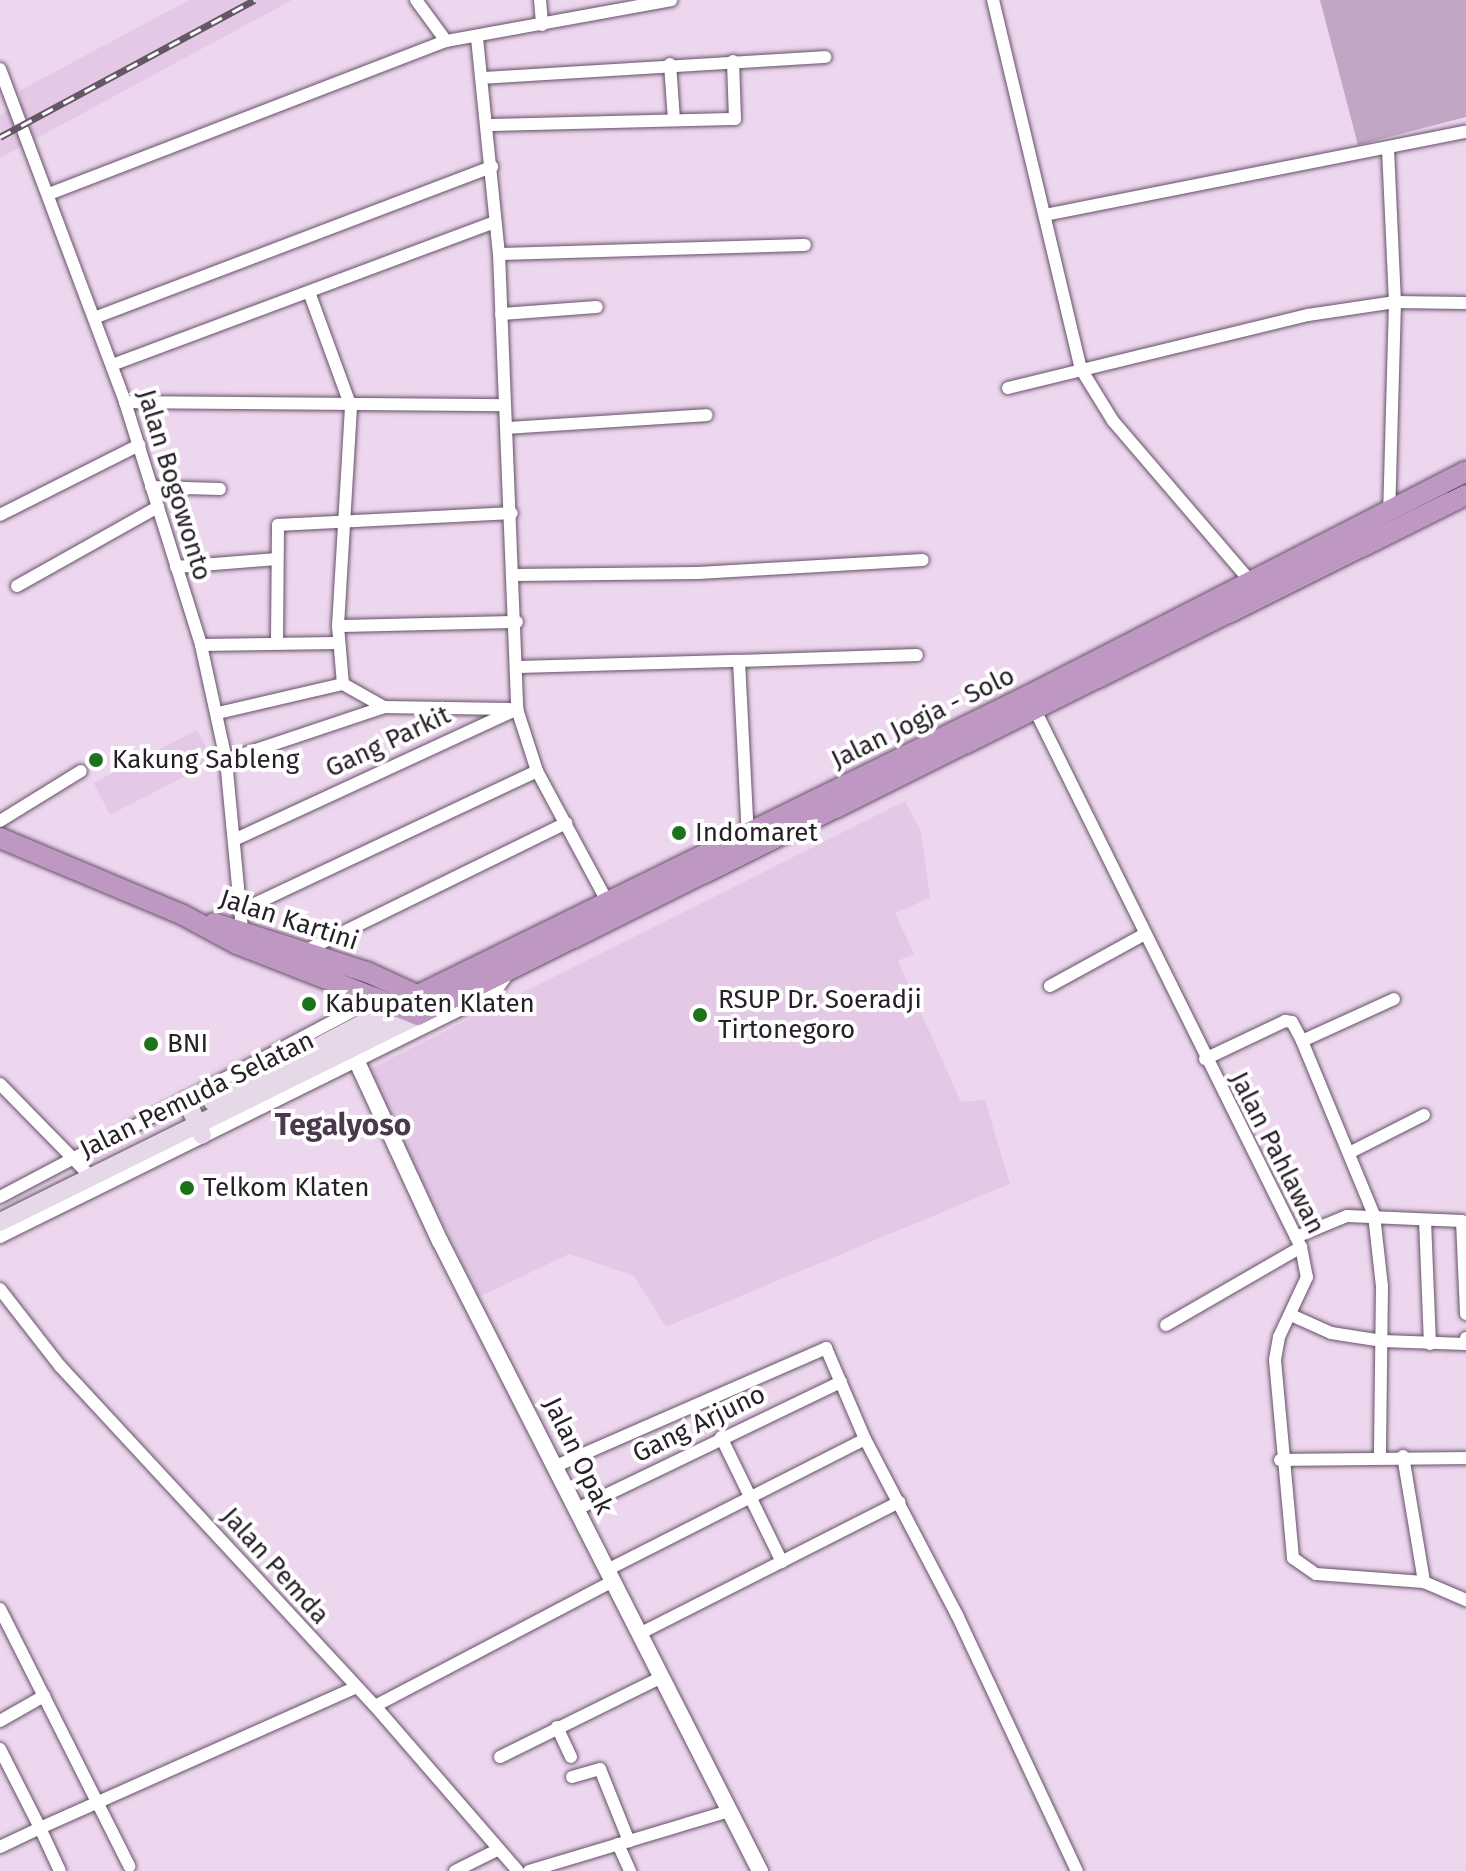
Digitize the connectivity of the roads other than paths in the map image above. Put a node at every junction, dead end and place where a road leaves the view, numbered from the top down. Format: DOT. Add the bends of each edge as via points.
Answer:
graph roads {
  1 [pos="416,0"];
  2 [pos="540,0"];
  3 [pos="671,0"];
  4 [pos="993,0"];
  5 [pos="542,25"];
  6 [pos="477,38"];
  7 [pos="446,41"];
  8 [pos="825,57"];
  9 [pos="733,61"];
  10 [pos="670,64"];
  11 [pos="0,69"];
  12 [pos="482,78"];
  13 [pos="14,103"];
  14 [pos="0,110"];
  15 [pos="674,120"];
  16 [pos="488,125"];
  17 [pos="1466,132"];
  18 [pos="1388,149"];
  19 [pos="492,167"];
  20 [pos="49,194"];
  21 [pos="1045,215"];
  22 [pos="495,222"];
  23 [pos="805,245"];
  24 [pos="499,254"];
  25 [pos="309,292"];
  26 [pos="1395,302"];
  27 [pos="1466,303"];
  28 [pos="597,307"];
  29 [pos="501,314"];
  30 [pos="94,318"];
  31 [pos="112,365"];
  32 [pos="1081,369"];
  33 [pos="1008,388"];
  34 [pos="125,402"];
  35 [pos="505,405"];
  36 [pos="351,407"];
  37 [pos="707,415"];
  38 [pos="507,428"];
  39 [pos="139,445"];
  40 [pos="1466,471"];
  41 [pos="151,487"];
  42 [pos="220,489"];
  43 [pos="1466,495"];
  44 [pos="158,507"];
  45 [pos="512,513"];
  46 [pos="1389,513"];
  47 [pos="0,515"];
  48 [pos="344,521"];
  49 [pos="277,559"];
  50 [pos="923,560"];
  51 [pos="176,567"];
  52 [pos="515,575"];
  53 [pos="1251,582"];
  54 [pos="17,586"];
  55 [pos="517,622"];
  56 [pos="338,626"];
  57 [pos="277,641"];
  58 [pos="337,643"];
  59 [pos="201,645"];
  60 [pos="917,655"];
  61 [pos="739,661"];
  62 [pos="518,667"];
  63 [pos="343,684"];
  64 [pos="1032,704"];
  65 [pos="384,707"];
  66 [pos="515,709"];
  67 [pos="218,713"];
  68 [pos="226,760"];
  69 [pos="81,771"];
  70 [pos="537,771"];
  71 [pos="0,821"];
  72 [pos="566,823"];
  73 [pos="0,838"];
  74 [pos="236,839"];
  75 [pos="749,841"];
  76 [pos="607,901"];
  77 [pos="244,909"];
  78 [pos="183,915"];
  79 [pos="242,930"];
  80 [pos="1143,935"];
  81 [pos="305,951"];
  82 [pos="511,971"];
  83 [pos="1050,986"];
  84 [pos="379,987"];
  85 [pos="1394,999"];
  86 [pos="419,1005"];
  87 [pos="1302,1041"];
  88 [pos="350,1047"];
  89 [pos="1205,1059"];
  90 [pos="0,1084"];
  91 [pos="251,1096"];
  92 [pos="1424,1115"];
  93 [pos="194,1118"];
  94 [pos="1349,1153"];
  95 [pos="83,1168"];
  96 [pos="0,1197"];
  97 [pos="0,1209"];
  98 [pos="1374,1215"];
  99 [pos="1425,1220"];
  100 [pos="0,1222"];
  101 [pos="0,1237"];
  102 [pos="1298,1242"];
  103 [pos="0,1289"];
  104 [pos="1466,1314"];
  105 [pos="1291,1315"];
  106 [pos="1166,1325"];
  107 [pos="1466,1338"];
  108 [pos="1382,1341"];
  109 [pos="1430,1344"];
  110 [pos="1466,1347"];
  111 [pos="841,1382"];
  112 [pos="721,1437"];
  113 [pos="865,1439"];
  114 [pos="1380,1456"];
  115 [pos="1403,1456"];
  116 [pos="1466,1458"];
  117 [pos="1280,1460"];
  118 [pos="556,1466"];
  119 [pos="749,1496"];
  120 [pos="899,1502"];
  121 [pos="577,1509"];
  122 [pos="782,1562"];
  123 [pos="610,1576"];
  124 [pos="1424,1582"];
  125 [pos="1465,1597"];
  126 [pos="0,1609"];
  127 [pos="639,1634"];
  128 [pos="660,1678"];
  129 [pos="356,1687"];
  130 [pos="44,1696"];
  131 [pos="375,1706"];
  132 [pos="0,1721"];
  133 [pos="557,1727"];
  134 [pos="0,1749"];
  135 [pos="500,1757"];
  136 [pos="571,1757"];
  137 [pos="572,1777"];
  138 [pos="95,1800"];
  139 [pos="729,1811"];
  140 [pos="40,1828"];
  141 [pos="624,1842"];
  142 [pos="0,1847"];
  143 [pos="499,1849"];
  144 [pos="129,1866"];
  145 [pos="60,1871"];
  146 [pos="455,1871"];
  147 [pos="518,1871"];
  148 [pos="529,1871"];
  149 [pos="630,1871"];
  150 [pos="760,1871"];
  151 [pos="1077,1871"];
  1 -- 7 [label="street"];
  2 -- 5 [label="street"];
  3 -- 5 [label="street"];
  4 -- 21 [label="street"];
  5 -- 6 [label="street"];
  6 -- 7 [label="street"];
  6 -- 12 [label="street"];
  7 -- 20 [label="street"];
  8 -- 9 [label="street"];
  9 -- 10 [label="street"];
  9 -- 15 [label="street" via="735,119"];
  10 -- 12 [label="street"];
  10 -- 15 [label="street"];
  11 -- 13 [label="street, Jalan Bogowonto"];
  12 -- 16 [label="street"];
  13 -- 14 [label="street"];
  13 -- 20 [label="street, Jalan Bogowonto"];
  15 -- 16 [label="street"];
  16 -- 19 [label="street"];
  17 -- 18 [label="street"];
  18 -- 21 [label="street"];
  18 -- 26 [label="street"];
  19 -- 22 [label="street"];
  19 -- 30 [label="street"];
  20 -- 30 [label="street, Jalan Bogowonto"];
  21 -- 32 [label="street"];
  22 -- 24 [label="street"];
  22 -- 25 [label="street"];
  23 -- 24 [label="street"];
  24 -- 29 [label="street"];
  25 -- 31 [label="street"];
  25 -- 36 [label="street"];
  26 -- 27 [label="street"];
  26 -- 32 [label="street" via="1308,315"];
  26 -- 46 [label="street"];
  28 -- 29 [label="street"];
  29 -- 35 [label="street"];
  30 -- 31 [label="street, Jalan Bogowonto"];
  31 -- 34 [label="street, Jalan Bogowonto"];
  32 -- 33 [label="street"];
  32 -- 53 [label="street" via="1113,421"];
  34 -- 36 [label="street"];
  34 -- 39 [label="street, Jalan Bogowonto"];
  35 -- 36 [label="street"];
  35 -- 38 [label="street"];
  36 -- 48 [label="street"];
  37 -- 38 [label="street"];
  38 -- 45 [label="street"];
  39 -- 41 [label="street, Jalan Bogowonto"];
  39 -- 47 [label="street"];
  40 -- 46 [label="highway, Jalan Jogja - Solo"];
  41 -- 42 [label="street"];
  41 -- 44 [label="street, Jalan Bogowonto"];
  43 -- 64 [label="highway, Jalan Jogja - Solo"];
  44 -- 51 [label="street, Jalan Bogowonto"];
  44 -- 54 [label="street"];
  45 -- 48 [label="street"];
  45 -- 52 [label="street"];
  46 -- 53 [label="highway, Jalan Jogja - Solo"];
  48 -- 49 [label="street" via="279,525"];
  48 -- 56 [label="street"];
  49 -- 51 [label="street"];
  49 -- 57 [label="street"];
  50 -- 52 [label="street" via="698,573"];
  51 -- 59 [label="street, Jalan Bogowonto"];
  52 -- 55 [label="street"];
  53 -- 64 [label="highway, Jalan Jogja - Solo"];
  55 -- 56 [label="street"];
  55 -- 62 [label="street"];
  56 -- 58 [label="street"];
  57 -- 58 [label="street"];
  57 -- 59 [label="street"];
  58 -- 63 [label="street"];
  59 -- 67 [label="street, Jalan Bogowonto"];
  60 -- 61 [label="street"];
  61 -- 62 [label="street"];
  61 -- 75 [label="street"];
  62 -- 66 [label="street"];
  63 -- 65 [label="street"];
  63 -- 67 [label="street"];
  64 -- 75 [label="highway, Jalan Jogja - Solo"];
  64 -- 80 [label="street, Jalan Pahlawan"];
  65 -- 66 [label="street"];
  65 -- 68 [label="street"];
  66 -- 70 [label="street"];
  66 -- 74 [label="street, Gang Parkit"];
  67 -- 68 [label="street, Jalan Bogowonto"];
  68 -- 74 [label="street, Jalan Bogowonto"];
  69 -- 71 [label="street"];
  70 -- 72 [label="street"];
  70 -- 77 [label="street"];
  72 -- 76 [label="street"];
  72 -- 81 [label="street"];
  73 -- 78 [label="highway, Jalan Kartini"];
  74 -- 77 [label="street, Jalan Bogowonto"];
  75 -- 76 [label="highway, Jalan Jogja - Solo"];
  75 -- 82 [label="highway, Jalan Jogja - Solo"];
  76 -- 86 [label="highway, Jalan Jogja - Solo"];
  77 -- 79 [label="street, Jalan Bogowonto"];
  78 -- 79 [label="highway, Jalan Kartini"];
  78 -- 84 [label="highway, Jalan Kartini" via="237,944 333,983"];
  79 -- 81 [label="highway, Jalan Kartini"];
  80 -- 83 [label="street"];
  80 -- 89 [label="street, Jalan Pahlawan"];
  81 -- 84 [label="highway, Jalan Kartini"];
  82 -- 86 [label="highway, Jalan Jogja - Solo"];
  82 -- 88 [label="street" via="494,993"];
  84 -- 86 [label="highway"];
  84 -- 93 [label="street"];
  85 -- 87 [label="street"];
  86 -- 88 [label="main road, Jalan Pemuda Selatan"];
  87 -- 89 [label="street" via="1292,1022 1285,1021"];
  87 -- 94 [label="street"];
  88 -- 91 [label="main road, Jalan Pemuda Selatan"];
  88 -- 91 [label="street"];
  88 -- 118 [label="street, Jalan Opak" via="414,1189"];
  89 -- 102 [label="street, Jalan Pahlawan"];
  90 -- 95 [label="street"];
  91 -- 93 [label="main road, Jalan Pemuda Selatan"];
  91 -- 93 [label="street"];
  92 -- 94 [label="street"];
  93 -- 95 [label="main road, Jalan Pemuda Selatan"];
  93 -- 101 [label="street"];
  94 -- 98 [label="street"];
  95 -- 96 [label="street"];
  95 -- 97 [label="main road, Jalan Pemuda Selatan"];
  95 -- 100 [label="main road, Jalan Pemuda Selatan"];
  98 -- 99 [label="street"];
  98 -- 102 [label="street" via="1347,1216"];
  98 -- 108 [label="street"];
  99 -- 104 [label="street" via="1463,1222"];
  99 -- 109 [label="street"];
  102 -- 105 [label="street, Jalan Pahlawan" via="1307,1277"];
  102 -- 106 [label="street"];
  103 -- 129 [label="street, Jalan Pemda" via="60,1366"];
  105 -- 108 [label="street" via="1331,1333"];
  105 -- 117 [label="street, Jalan Pahlawan" via="1275,1360"];
  107 -- 110 [label="street"];
  108 -- 109 [label="street"];
  108 -- 114 [label="street"];
  109 -- 110 [label="street"];
  111 -- 112 [label="street, Gang Arjuno"];
  111 -- 113 [label="street"];
  111 -- 118 [label="street" via="822,1346"];
  112 -- 119 [label="street"];
  112 -- 121 [label="street, Gang Arjuno"];
  113 -- 119 [label="street"];
  113 -- 120 [label="street"];
  114 -- 115 [label="street"];
  114 -- 117 [label="street"];
  115 -- 116 [label="street"];
  115 -- 124 [label="street"];
  117 -- 124 [label="street, Jalan Pahlawan" via="1290,1551 1302,1568 1316,1574"];
  118 -- 121 [label="street, Jalan Opak"];
  119 -- 122 [label="street"];
  119 -- 123 [label="street"];
  120 -- 122 [label="street"];
  120 -- 151 [label="street"];
  121 -- 123 [label="street, Jalan Opak"];
  122 -- 127 [label="street"];
  123 -- 127 [label="street, Jalan Opak"];
  123 -- 131 [label="street"];
  124 -- 125 [label="street, Jalan Pahlawan"];
  126 -- 130 [label="street"];
  127 -- 128 [label="street, Jalan Opak"];
  128 -- 133 [label="street"];
  128 -- 139 [label="street, Jalan Opak"];
  129 -- 131 [label="street, Jalan Pemda"];
  129 -- 138 [label="street"];
  130 -- 132 [label="street"];
  130 -- 138 [label="street"];
  131 -- 143 [label="street, Jalan Pemda"];
  133 -- 135 [label="street"];
  133 -- 136 [label="street"];
  134 -- 140 [label="street"];
  137 -- 141 [label="street" via="600,1769"];
  138 -- 140 [label="street"];
  138 -- 144 [label="street"];
  139 -- 141 [label="street"];
  139 -- 150 [label="street, Jalan Opak"];
  140 -- 142 [label="street"];
  140 -- 145 [label="street"];
  141 -- 148 [label="street"];
  141 -- 149 [label="street"];
  143 -- 146 [label="street"];
  143 -- 147 [label="street, Jalan Pemda"];
}
